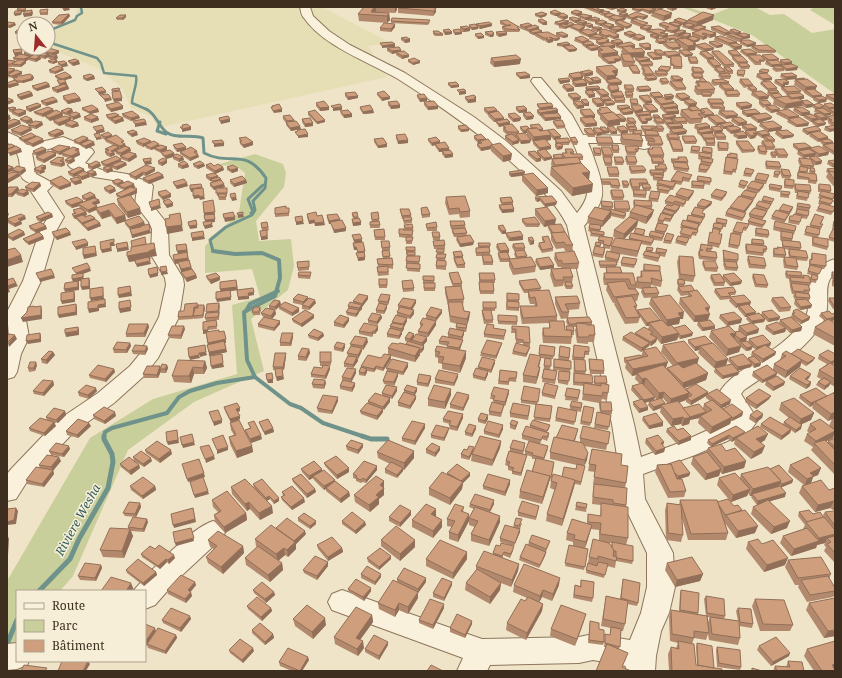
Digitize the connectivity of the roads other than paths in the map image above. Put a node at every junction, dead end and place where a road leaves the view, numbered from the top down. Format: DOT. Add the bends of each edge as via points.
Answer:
graph roads {
  1 [pos="305,7"];
  2 [pos="537,81"];
  3 [pos="7,136"];
  4 [pos="579,139"];
  5 [pos="644,145"];
  6 [pos="24,150"];
  7 [pos="575,225"];
  8 [pos="835,264"];
  9 [pos="11,315"];
  10 [pos="7,372"];
  11 [pos="632,469"];
  12 [pos="7,492"];
  13 [pos="213,531"];
  14 [pos="146,596"];
  15 [pos="342,602"];
  16 [pos="477,662"];
  17 [pos="641,664"];
  1 -- 7 [label="street" via="308,17 325,33 401,76 501,144 555,194"];
  2 -- 4 [label="street" via="567,118"];
  3 -- 6 [label="street" via="19,142"];
  4 -- 5 [label="street" via="641,139"];
  4 -- 7 [label="street" via="594,182 595,195 589,209"];
  6 -- 9 [label="street" via="29,176 45,185 38,190 56,217 47,233 32,281"];
  6 -- 12 [label="street" via="63,142 87,152 76,164 99,174 122,177 145,186 143,204 157,221 160,229 160,255 174,278 175,285 169,317 148,358 106,398 66,426 20,474"];
  7 -- 11 [label="street"];
  8 -- 11 [label="street" via="824,272 816,286 820,303 813,322 793,345 736,385 730,393 733,402 747,420 742,425 690,449"];
  9 -- 10 [label="street" via="19,337 11,354"];
  11 -- 17 [label="street" via="633,499 660,553 661,587 655,613 647,631"];
  13 -- 14 [label="street"];
  15 -- 16 [label="street" via="454,643"];
  16 -- 17 [label="street" via="593,647"];
}
